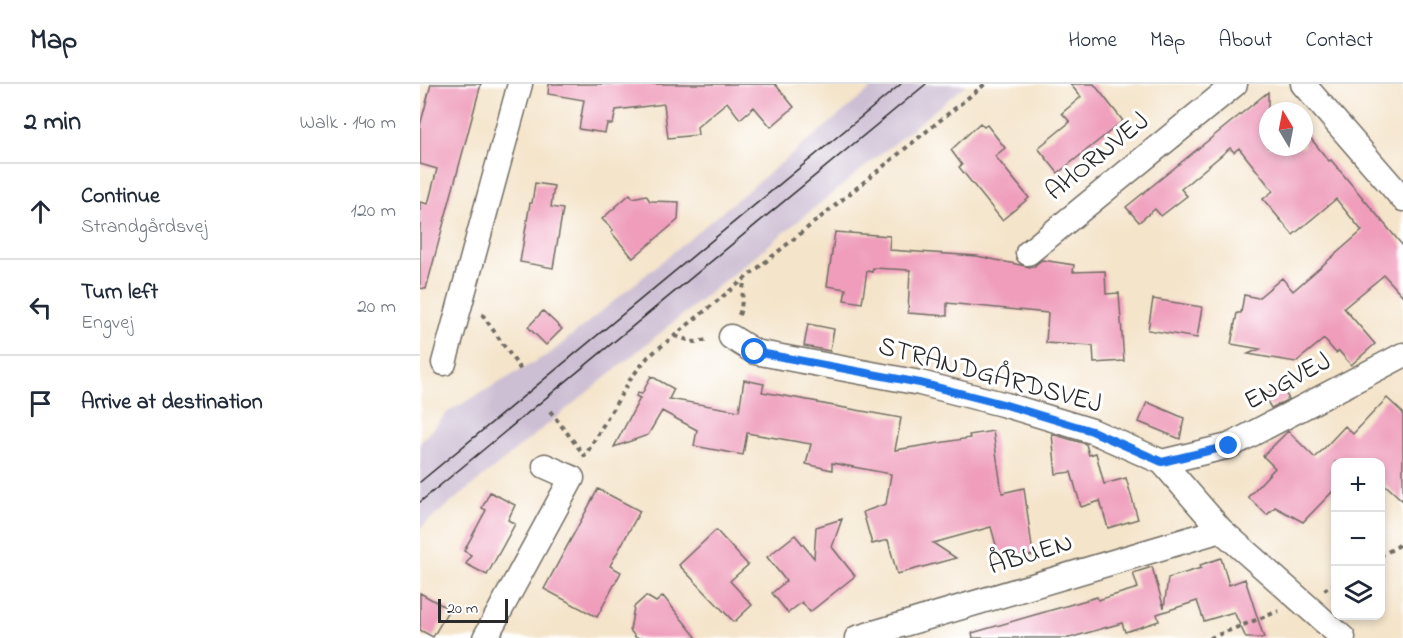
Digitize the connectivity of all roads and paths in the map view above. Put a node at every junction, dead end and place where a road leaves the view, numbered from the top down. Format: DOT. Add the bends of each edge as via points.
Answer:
graph roads {
  1 [pos="520,84"];
  2 [pos="985,84"];
  3 [pos="1235,84"];
  4 [pos="1303,84"];
  5 [pos="1403,199"];
  6 [pos="1028,253"];
  7 [pos="744,280"];
  8 [pos="460,302"];
  9 [pos="674,336"];
  10 [pos="731,338"];
  11 [pos="1403,355"];
  12 [pos="444,363"];
  13 [pos="523,372"];
  14 [pos="550,411"];
  15 [pos="1162,462"];
  16 [pos="545,465"];
  17 [pos="1221,530"];
  18 [pos="1403,540"];
  19 [pos="1385,553"];
  20 [pos="1304,602"];
  21 [pos="485,638"];
  22 [pos="857,638"];
  23 [pos="1210,638"];
  24 [pos="1343,638"];
  1 -- 8 [label="street"];
  2 -- 7 [label="path"];
  3 -- 6 [label="street, AHORNVEJ"];
  4 -- 5 [label="street"];
  7 -- 9 [label="path"];
  7 -- 10 [label="path" via="741,309"];
  8 -- 12 [label="street"];
  8 -- 13 [label="path" via="479,310"];
  9 -- 10 [label="path" via="694,342"];
  9 -- 14 [label="path" via="648,357 631,378 585,456"];
  10 -- 15 [label="street, STRANDGÅRDSVEJ" via="755,352 920,383 1006,405 1092,431"];
  11 -- 15 [label="street, ENGVEJ" via="1229,446"];
  15 -- 17 [label="street, STRANDGÅRDSVEJ"];
  16 -- 21 [label="street" via="572,478"];
  17 -- 20 [label="street, STRANDGÅRDSVEJ"];
  17 -- 22 [label="street, ÅBUEN"];
  18 -- 19 [label="path"];
  20 -- 23 [label="path"];
  20 -- 24 [label="street, STRANDGÅRDSVEJ"];
}
